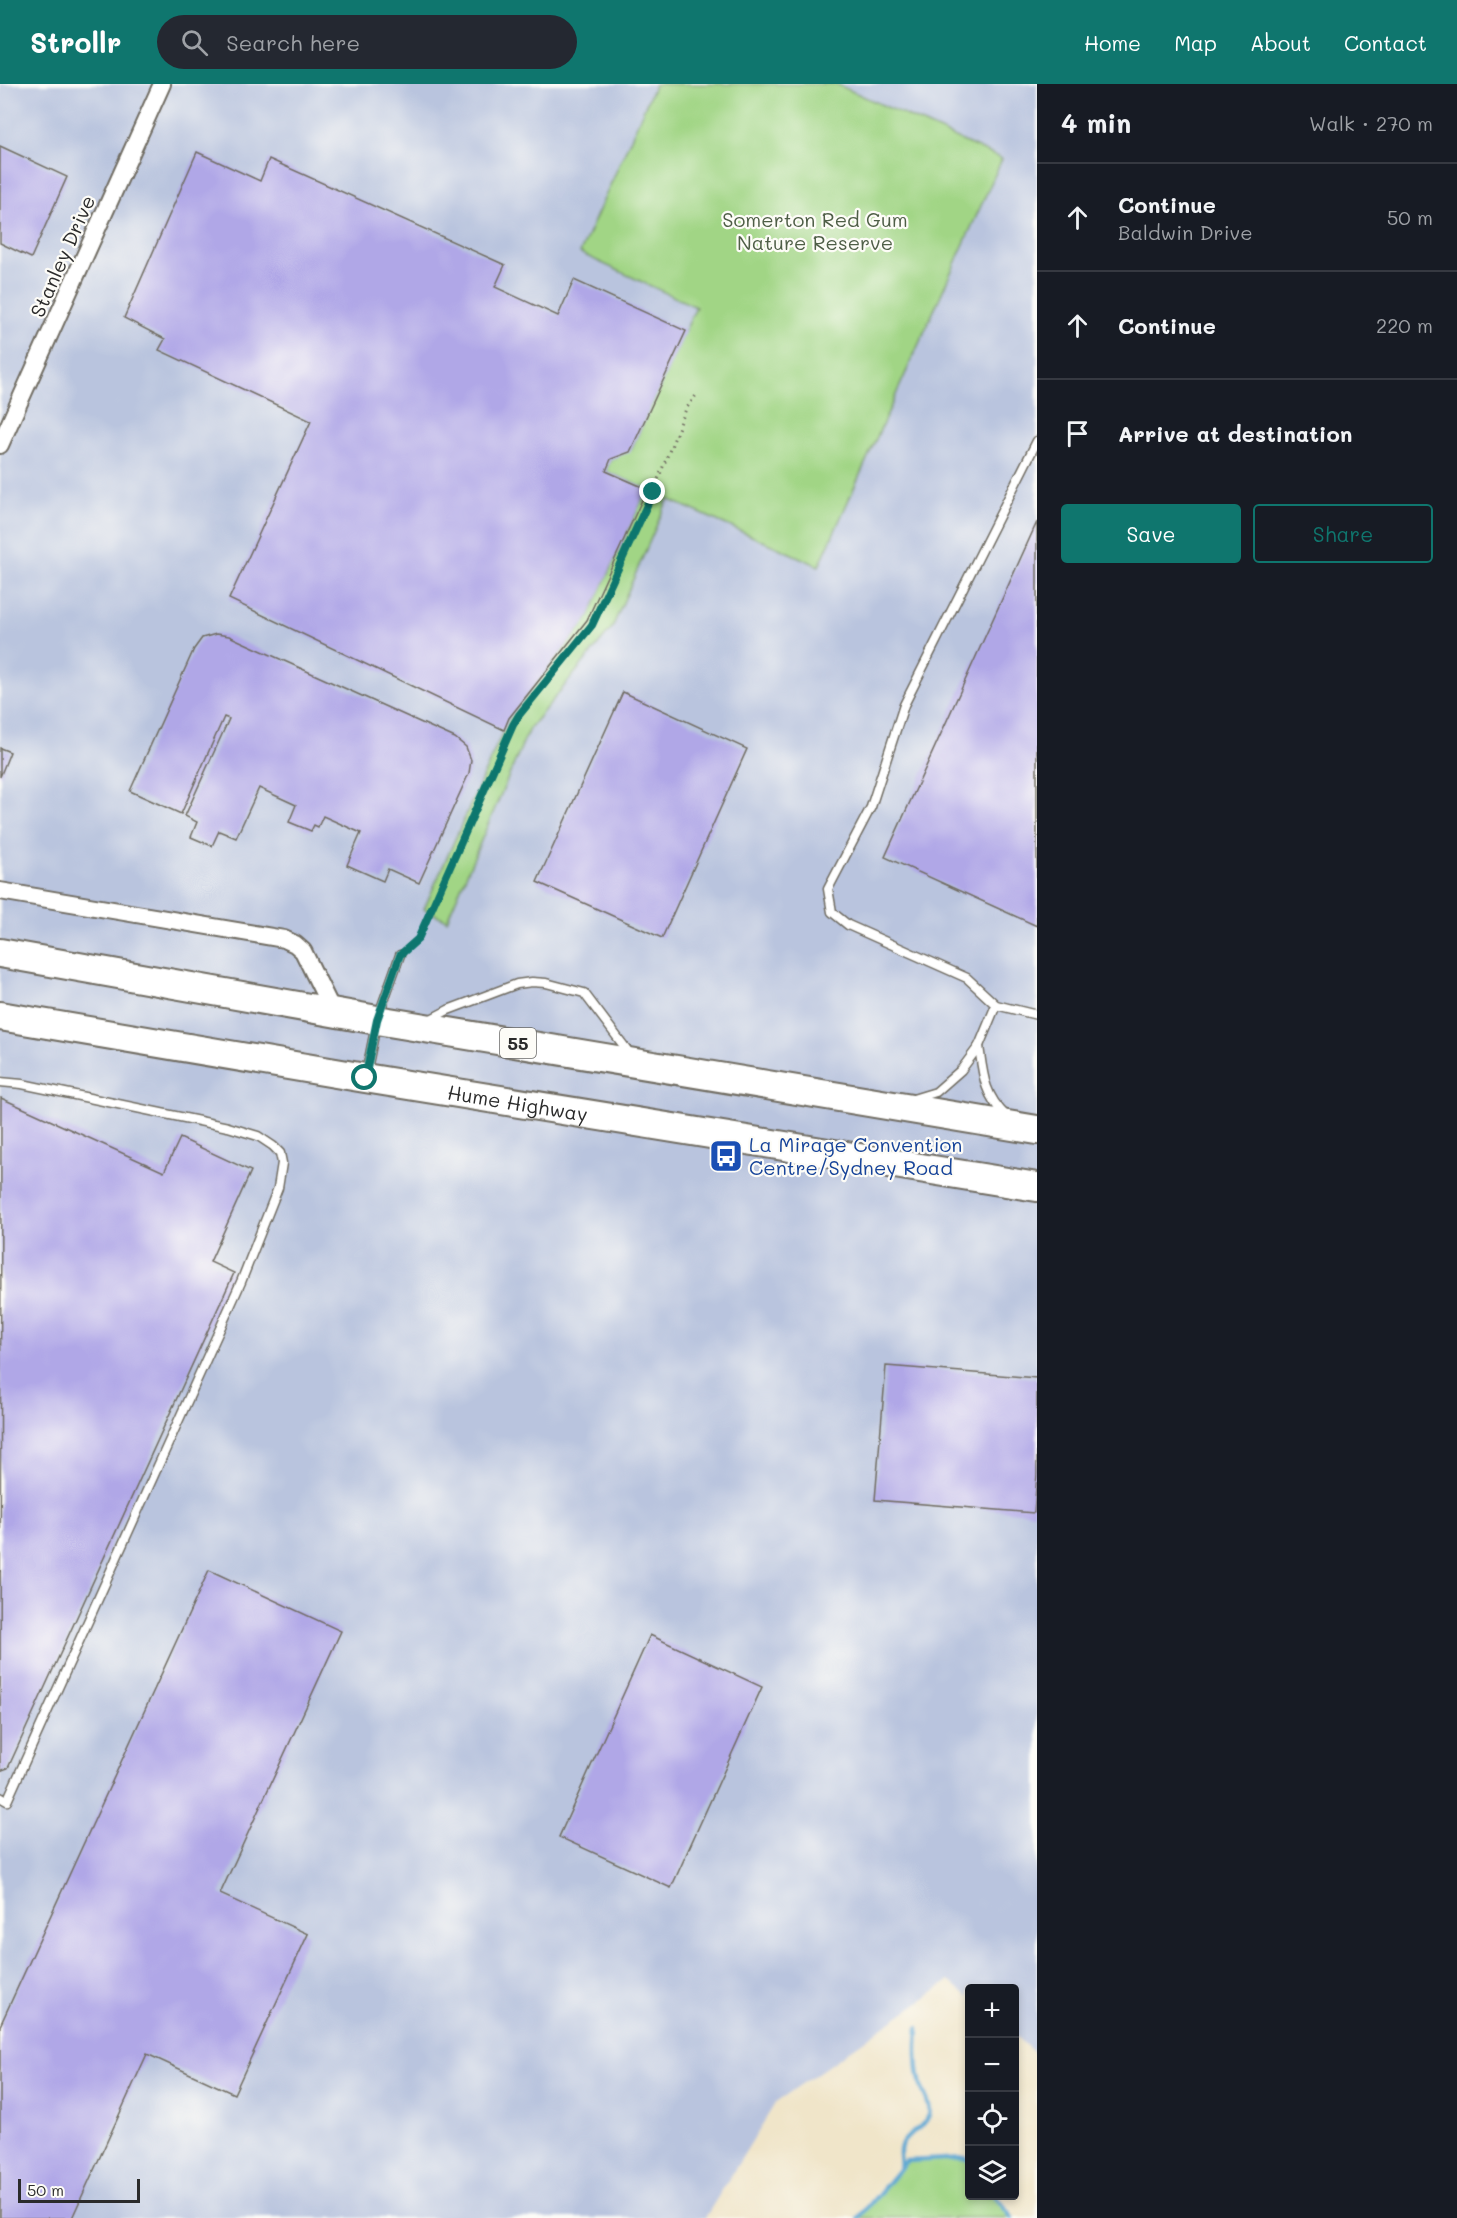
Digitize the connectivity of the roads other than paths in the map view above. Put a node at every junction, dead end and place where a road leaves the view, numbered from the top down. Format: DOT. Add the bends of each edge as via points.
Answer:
graph roads {
  1 [pos="162,84"];
  2 [pos="1037,441"];
  3 [pos="0,445"];
  4 [pos="0,891"];
  5 [pos="0,953"];
  6 [pos="400,955"];
  7 [pos="996,1005"];
  8 [pos="333,1012"];
  9 [pos="1037,1015"];
  10 [pos="0,1016"];
  11 [pos="377,1020"];
  12 [pos="416,1026"];
  13 [pos="979,1046"];
  14 [pos="637,1062"];
  15 [pos="365,1078"];
  16 [pos="0,1082"];
  17 [pos="892,1106"];
  18 [pos="1027,1128"];
  19 [pos="1037,1187"];
  20 [pos="0,1797"];
  1 -- 3 [label="street, Stanley Drive"];
  2 -- 7 [label="lane" via="904,705 871,807 828,889 832,912 848,925 966,978"];
  4 -- 8 [label="street" via="284,939 303,951"];
  5 -- 8 [label="highway, 55"];
  6 -- 11 [label="lane"];
  7 -- 9 [label="lane"];
  7 -- 13 [label="lane"];
  8 -- 11 [label="highway, 55"];
  10 -- 15 [label="highway, Hume Highway"];
  11 -- 12 [label="highway, 55"];
  11 -- 15 [label="lane"];
  12 -- 14 [label="highway, 55"];
  12 -- 14 [label="lane" via="517,984 546,983 584,993"];
  13 -- 17 [label="lane" via="961,1070 936,1092"];
  13 -- 18 [label="lane" via="984,1082 994,1104"];
  14 -- 17 [label="highway, 55"];
  15 -- 19 [label="highway, Hume Highway"];
  16 -- 20 [label="lane" via="228,1127 258,1136 273,1146 282,1162 278,1188 241,1282 7,1801"];
  17 -- 18 [label="highway, 55"];
}
